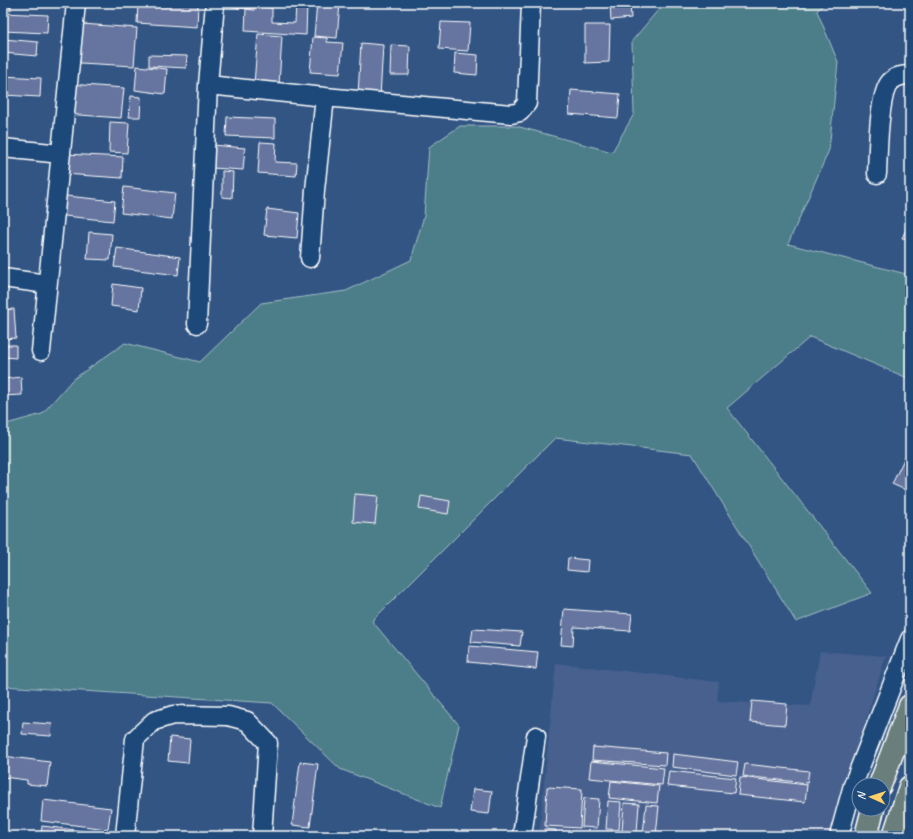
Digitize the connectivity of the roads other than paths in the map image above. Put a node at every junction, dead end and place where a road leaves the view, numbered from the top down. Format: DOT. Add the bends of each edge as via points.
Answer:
graph roads {
  1 [pos="76,3"];
  2 [pos="215,3"];
  3 [pos="531,3"];
  4 [pos="910,75"];
  5 [pos="208,84"];
  6 [pos="325,97"];
  7 [pos="3,148"];
  8 [pos="60,154"];
  9 [pos="877,174"];
  10 [pos="310,258"];
  11 [pos="3,278"];
  12 [pos="47,284"];
  13 [pos="197,324"];
  14 [pos="41,351"];
  15 [pos="910,639"];
  16 [pos="910,706"];
  17 [pos="536,736"];
  18 [pos="883,777"];
  19 [pos="910,787"];
  20 [pos="871,817"];
  21 [pos="125,836"];
  22 [pos="262,836"];
  23 [pos="522,836"];
  24 [pos="839,836"];
  25 [pos="866,836"];
  26 [pos="894,836"];
  1 -- 8 [label="street"];
  2 -- 5 [label="street"];
  3 -- 6 [label="street" via="527,103 520,112 511,114"];
  4 -- 9 [label="street" via="897,76 889,83 884,95"];
  5 -- 6 [label="street"];
  5 -- 13 [label="street"];
  6 -- 10 [label="street"];
  7 -- 8 [label="street"];
  8 -- 12 [label="street"];
  11 -- 12 [label="street"];
  12 -- 14 [label="street"];
  15 -- 24 [label="street" via="853,785"];
  16 -- 18 [label="highway"];
  17 -- 23 [label="street"];
  19 -- 26 [label="highway"];
  20 -- 25 [label="highway"];
  21 -- 22 [label="street" via="136,739 154,721 173,715 228,716 241,719 247,721 268,743"];
}
